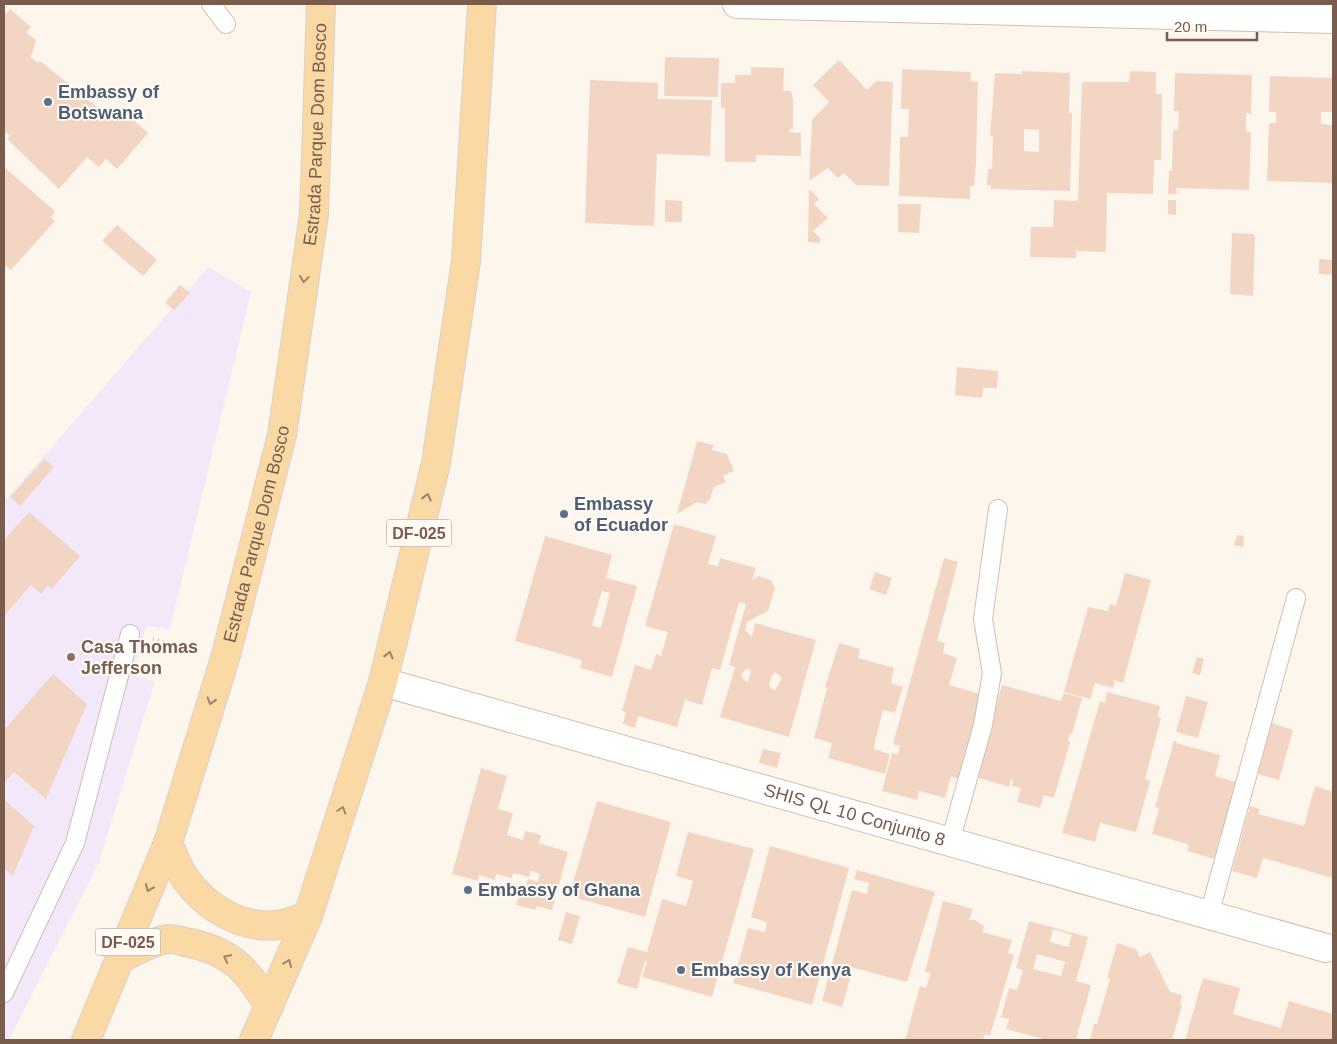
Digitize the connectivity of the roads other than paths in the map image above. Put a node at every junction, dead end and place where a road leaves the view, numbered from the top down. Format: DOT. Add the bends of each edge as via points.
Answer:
graph roads {
  1 [pos="211,4"];
  2 [pos="321,4"];
  3 [pos="482,4"];
  4 [pos="737,4"];
  5 [pos="1333,18"];
  6 [pos="226,24"];
  7 [pos="998,508"];
  8 [pos="1296,598"];
  9 [pos="130,634"];
  10 [pos="383,682"];
  11 [pos="950,842"];
  12 [pos="168,843"];
  13 [pos="1209,915"];
  14 [pos="308,916"];
  15 [pos="1326,948"];
  16 [pos="121,958"];
  17 [pos="4,993"];
  18 [pos="269,1008"];
  19 [pos="89,1035"];
  20 [pos="254,1040"];
  1 -- 6 [label="lane"];
  2 -- 12 [label="main road, Estrada Parque Dom Bosco / DF-025, one-way" via="314,214 282,436 226,655"];
  10 -- 3 [label="main road, DF-025, one-way" via="436,463 466,261"];
  4 -- 5 [label="street"];
  7 -- 11 [label="lane" via="983,619 992,673 983,725"];
  8 -- 13 [label="lane"];
  9 -- 17 [label="lane" via="74,843"];
  10 -- 11 [label="street, SHIS QL 10 Conjunto 8"];
  14 -- 10 [label="main road, DF-025, one-way"];
  11 -- 13 [label="street, SHIS QL 10 Conjunto 8"];
  12 -- 14 [label="main road" via="184,877 201,898 230,917 254,925 278,924"];
  12 -- 16 [label="main road, Estrada Parque Dom Bosco / DF-025, one-way"];
  13 -- 15 [label="street, SHIS QL 10 Conjunto 8"];
  18 -- 14 [label="main road, DF-025, one-way"];
  18 -- 16 [label="main road, one-way" via="254,980 235,962 204,946 169,938"];
  16 -- 19 [label="main road, Estrada Parque Dom Bosco / DF-025"];
  18 -- 20 [label="main road, DF-025"];
}
